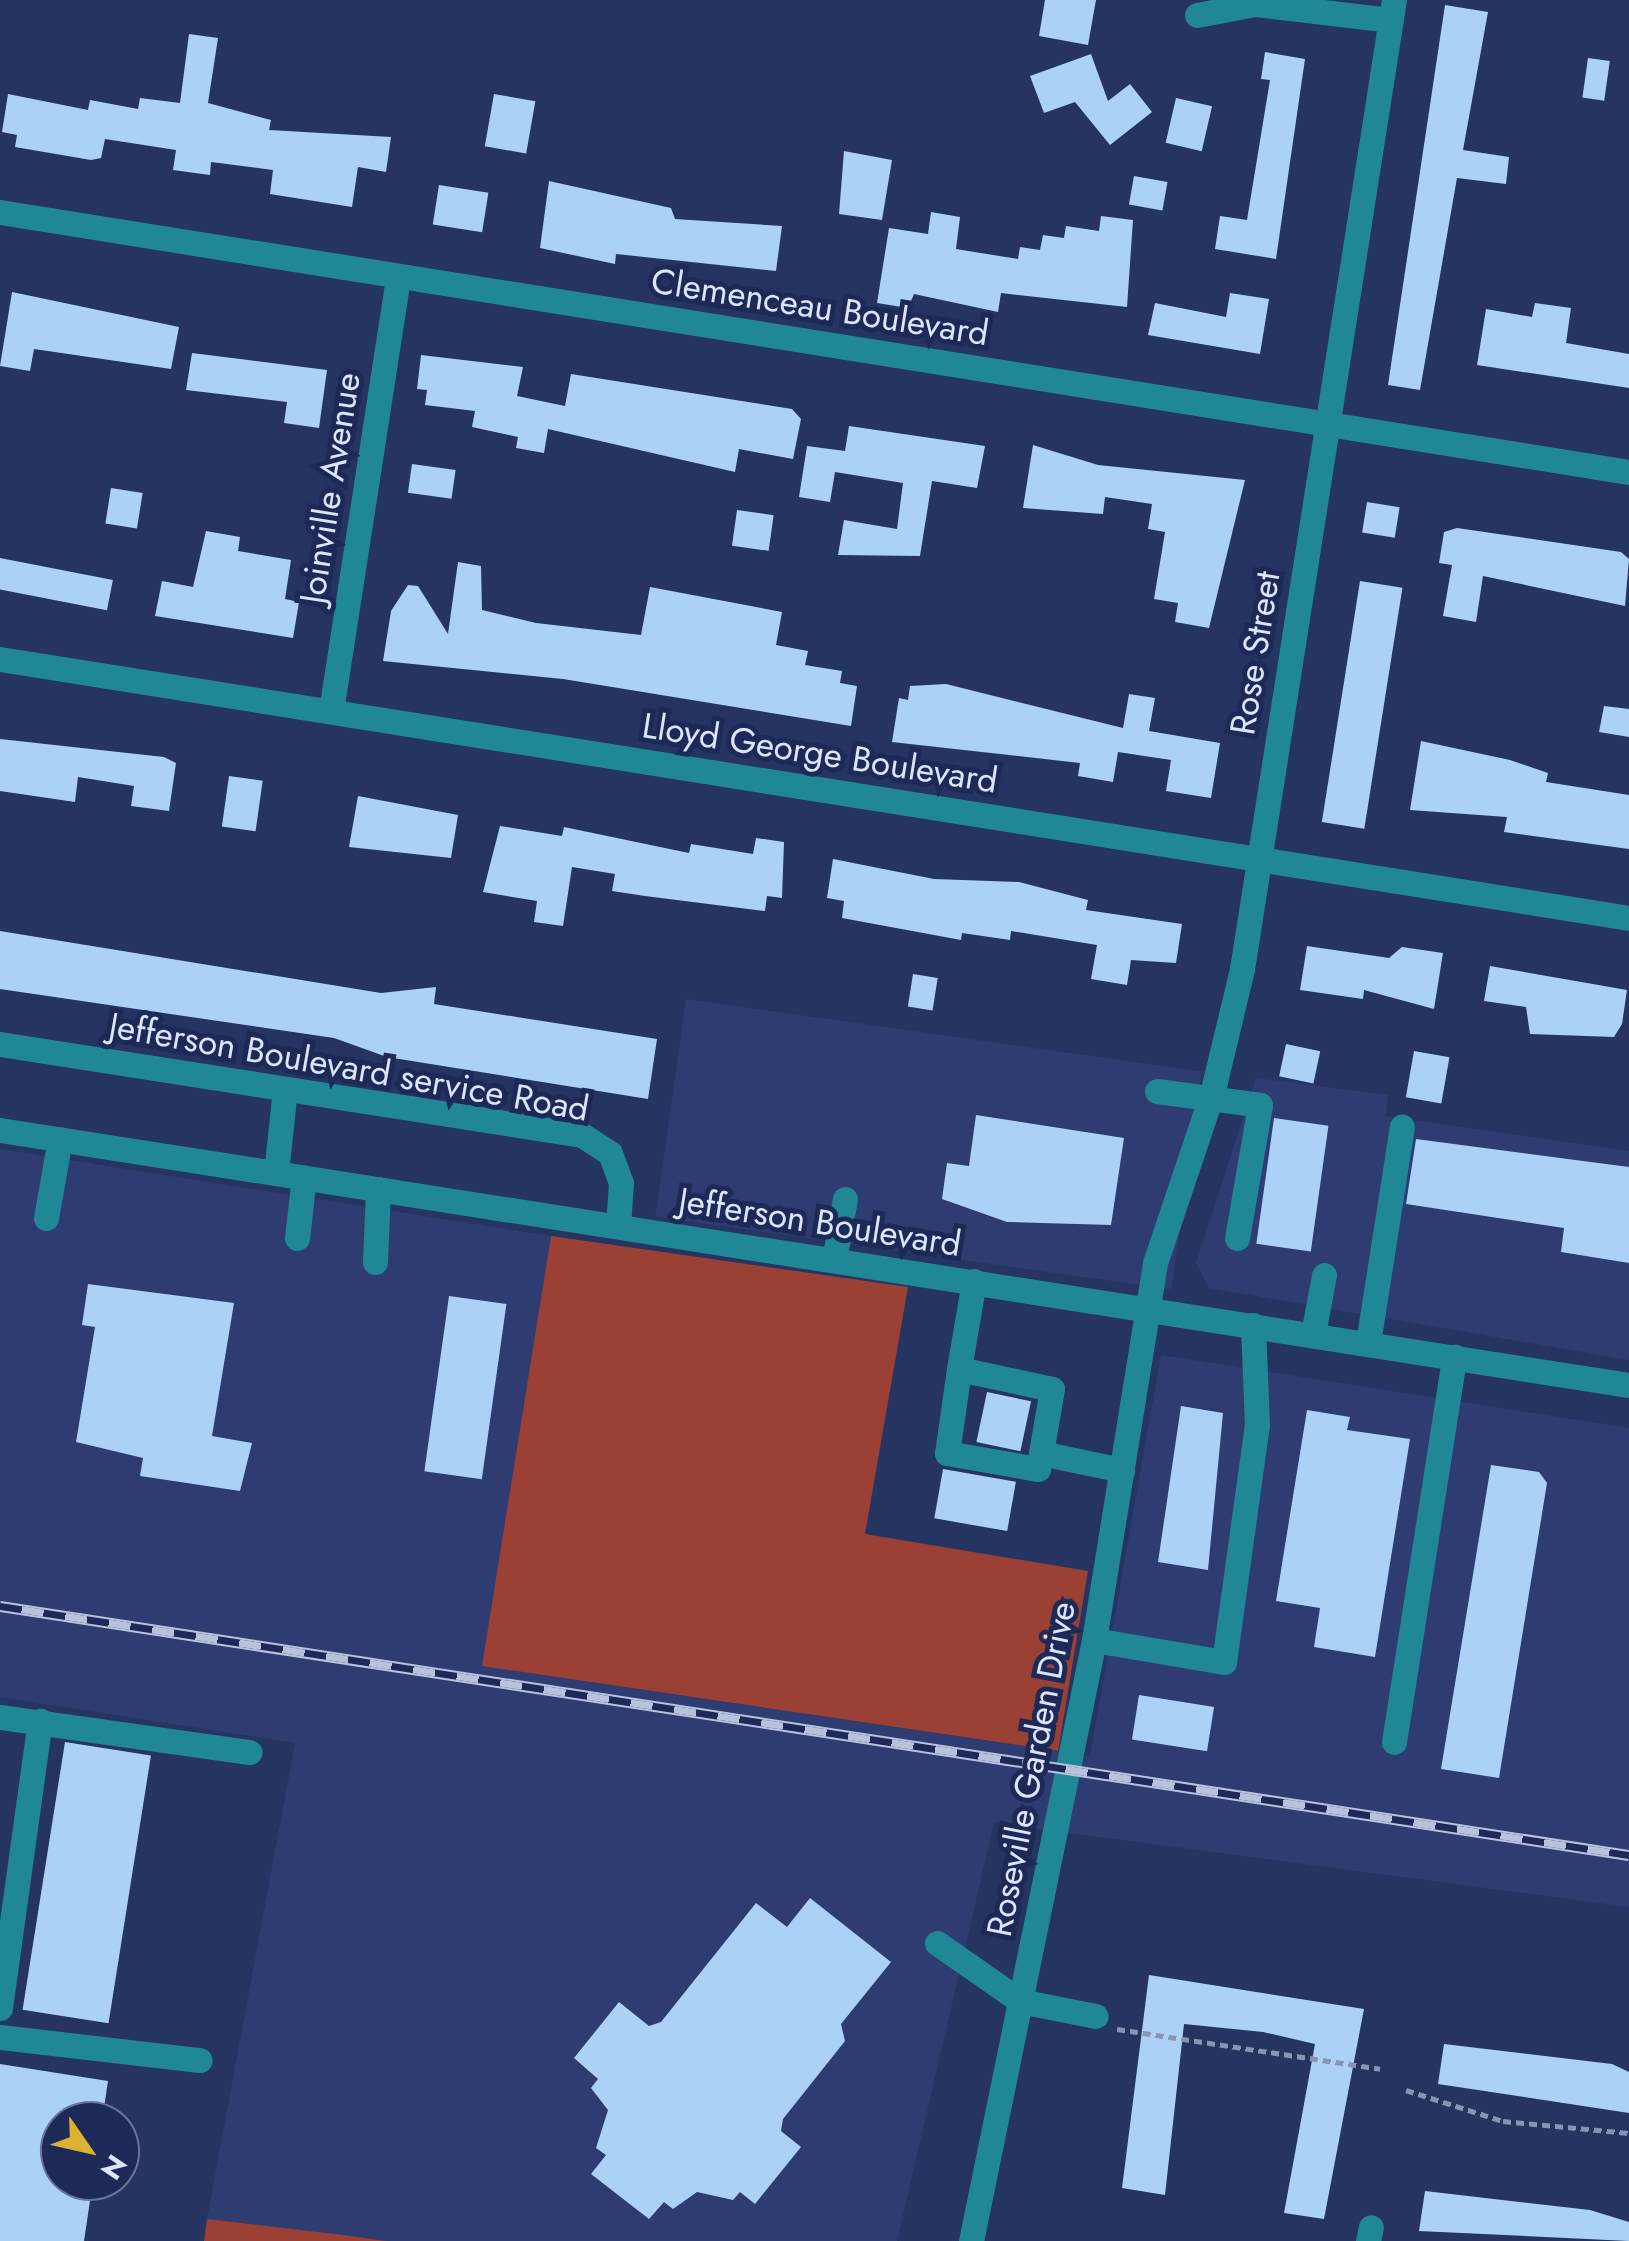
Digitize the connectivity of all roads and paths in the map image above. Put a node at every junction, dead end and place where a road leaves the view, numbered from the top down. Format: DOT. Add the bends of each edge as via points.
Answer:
graph roads {
  1 [pos="1392,10"];
  2 [pos="1197,16"];
  3 [pos="0,212"];
  4 [pos="398,276"];
  5 [pos="1326,423"];
  6 [pos="1629,472"];
  7 [pos="0,659"];
  8 [pos="331,712"];
  9 [pos="1260,858"];
  10 [pos="1629,918"];
  11 [pos="0,1044"];
  12 [pos="285,1088"];
  13 [pos="1157,1091"];
  14 [pos="1212,1094"];
  15 [pos="1402,1127"];
  16 [pos="0,1130"];
  17 [pos="60,1139"];
  18 [pos="276,1173"];
  19 [pos="304,1177"];
  20 [pos="378,1188"];
  21 [pos="845,1199"];
  22 [pos="46,1218"];
  23 [pos="618,1226"];
  24 [pos="297,1238"];
  25 [pos="1237,1238"];
  26 [pos="834,1260"];
  27 [pos="375,1262"];
  28 [pos="1324,1276"];
  29 [pos="974,1281"];
  30 [pos="1148,1308"];
  31 [pos="1253,1325"];
  32 [pos="1313,1334"];
  33 [pos="1368,1343"];
  34 [pos="1454,1357"];
  35 [pos="959,1369"];
  36 [pos="1629,1385"];
  37 [pos="1041,1453"];
  38 [pos="1122,1470"];
  39 [pos="1094,1640"];
  40 [pos="0,1717"];
  41 [pos="40,1721"];
  42 [pos="1394,1742"];
  43 [pos="250,1752"];
  44 [pos="936,1943"];
  45 [pos="1020,2002"];
  46 [pos="0,2008"];
  47 [pos="1105,2022"];
  48 [pos="0,2037"];
  49 [pos="200,2060"];
  50 [pos="1380,2069"];
  51 [pos="1406,2090"];
  52 [pos="1629,2133"];
  53 [pos="972,2241"];
  1 -- 2 [label="street" via="1255,4"];
  1 -- 5 [label="street, Rose Street"];
  3 -- 4 [label="street, Clemenceau Boulevard"];
  4 -- 5 [label="street, Clemenceau Boulevard"];
  4 -- 8 [label="street, Joinville Avenue"];
  5 -- 6 [label="street, Clemenceau Boulevard"];
  5 -- 9 [label="street, Rose Street"];
  7 -- 8 [label="street, Lloyd George Boulevard"];
  8 -- 9 [label="street, Lloyd George Boulevard"];
  9 -- 10 [label="street, Lloyd George Boulevard"];
  9 -- 14 [label="street, Rose Street"];
  11 -- 12 [label="street, Jefferson Boulevard service Road"];
  12 -- 18 [label="street"];
  12 -- 23 [label="street, Jefferson Boulevard service Road" via="582,1136 610,1153 621,1183"];
  13 -- 14 [label="street"];
  14 -- 25 [label="street" via="1260,1106"];
  14 -- 30 [label="street, Rose Street" via="1175,1194"];
  15 -- 33 [label="street"];
  16 -- 17 [label="street, Jefferson Boulevard"];
  17 -- 18 [label="street, Jefferson Boulevard"];
  17 -- 22 [label="street"];
  18 -- 19 [label="street, Jefferson Boulevard"];
  19 -- 20 [label="street, Jefferson Boulevard"];
  19 -- 24 [label="street"];
  20 -- 23 [label="street, Jefferson Boulevard"];
  20 -- 27 [label="street"];
  21 -- 26 [label="street"];
  23 -- 26 [label="street, Jefferson Boulevard"];
  26 -- 29 [label="street, Jefferson Boulevard"];
  28 -- 32 [label="street"];
  29 -- 30 [label="street, Jefferson Boulevard"];
  29 -- 35 [label="street"];
  30 -- 31 [label="street, Jefferson Boulevard"];
  30 -- 38 [label="street, Roseville Garden Drive"];
  31 -- 32 [label="street, Jefferson Boulevard"];
  31 -- 39 [label="street" via="1257,1425 1224,1662"];
  32 -- 33 [label="street, Jefferson Boulevard"];
  33 -- 34 [label="street, Jefferson Boulevard"];
  34 -- 36 [label="street, Jefferson Boulevard"];
  34 -- 42 [label="street"];
  35 -- 37 [label="street" via="1052,1390"];
  35 -- 37 [label="street" via="947,1454 1038,1469"];
  37 -- 38 [label="street"];
  38 -- 39 [label="street, Roseville Garden Drive"];
  39 -- 45 [label="street, Roseville Garden Drive"];
  40 -- 41 [label="street"];
  41 -- 43 [label="street"];
  41 -- 46 [label="street"];
  44 -- 45 [label="street"];
  45 -- 47 [label="street"];
  45 -- 53 [label="street, Roseville Garden Drive"];
  47 -- 50 [label="path"];
  48 -- 49 [label="street"];
  51 -- 52 [label="path" via="1503,2121"];
}
